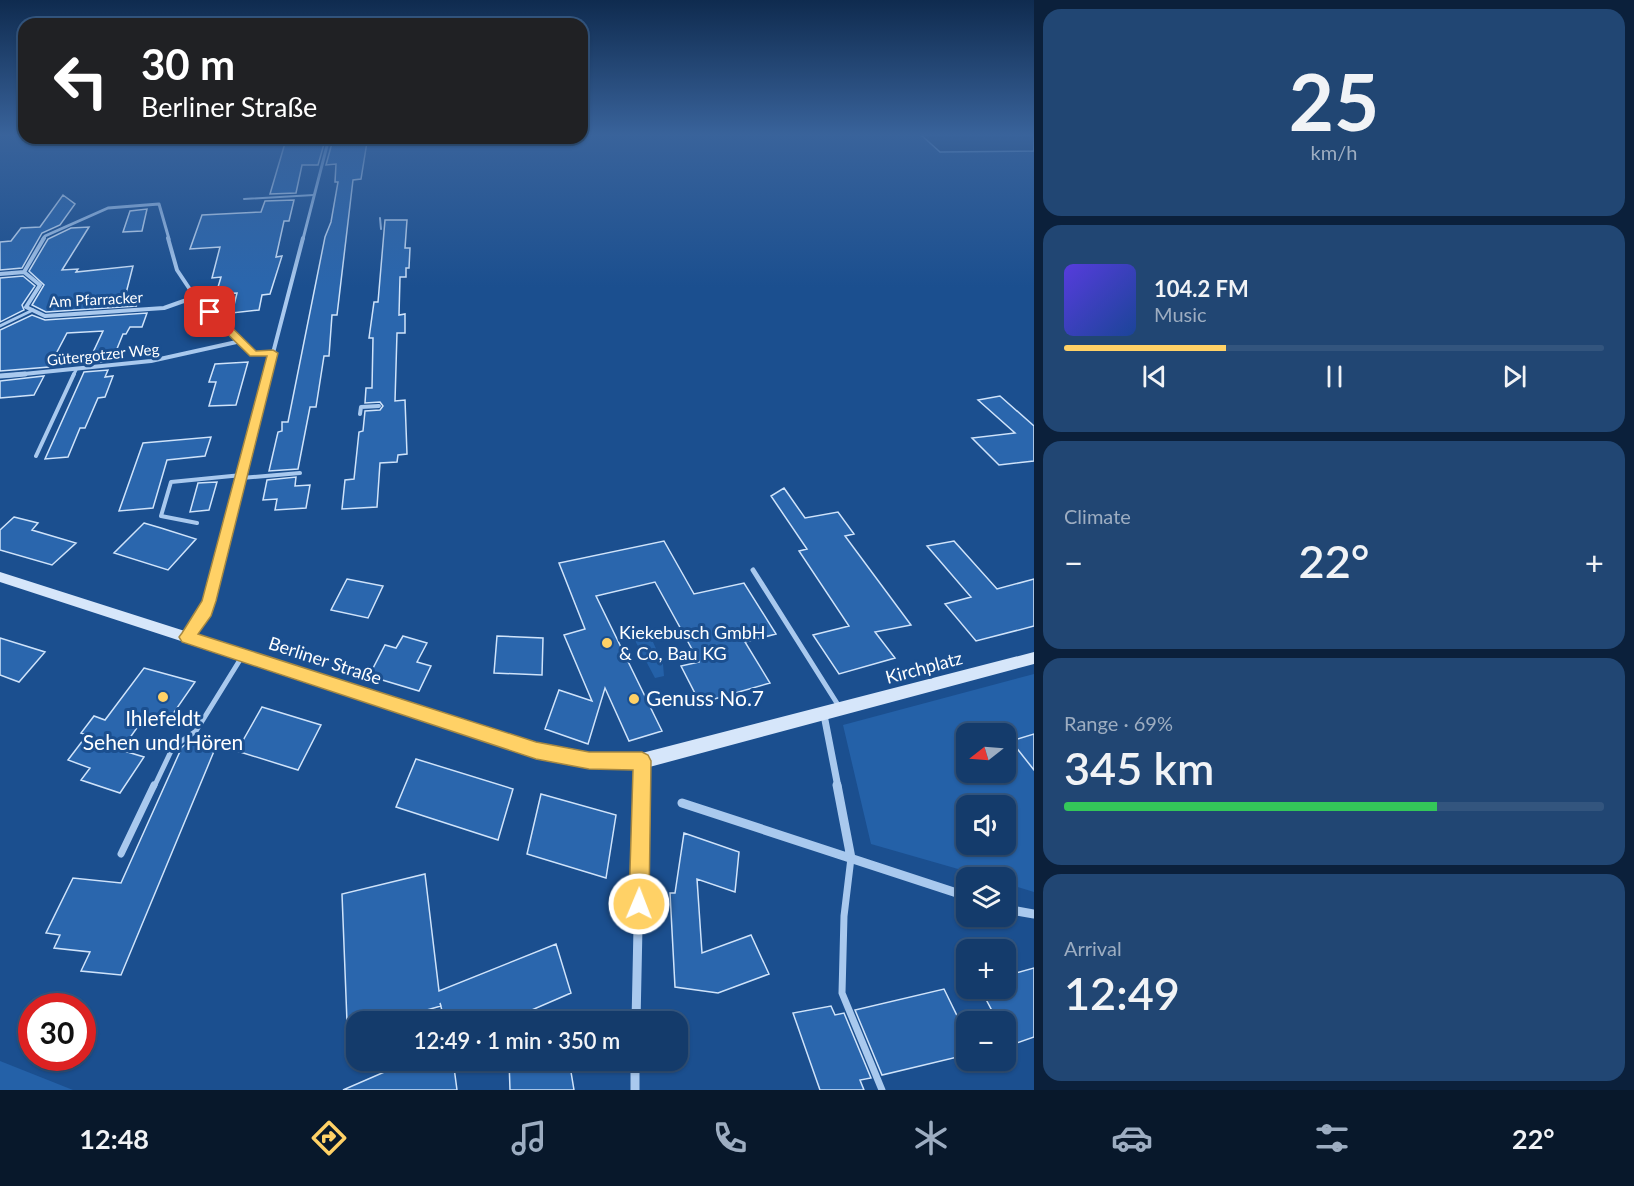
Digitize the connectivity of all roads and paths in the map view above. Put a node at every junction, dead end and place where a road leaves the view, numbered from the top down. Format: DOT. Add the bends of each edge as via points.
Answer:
graph roads {
  1 [pos="317,185"];
  2 [pos="314,195"];
  3 [pos="244,199"];
  4 [pos="380,218"];
  5 [pos="381,228"];
  6 [pos="24,272"];
  7 [pos="0,274"];
  8 [pos="195,297"];
  9 [pos="33,310"];
  10 [pos="0,326"];
  11 [pos="241,342"];
  12 [pos="273,353"];
  13 [pos="76,370"];
  14 [pos="0,376"];
  15 [pos="379,406"];
  16 [pos="360,414"];
  17 [pos="36,456"];
  18 [pos="300,473"];
  19 [pos="241,477"];
  20 [pos="197,523"];
  21 [pos="753,570"];
  22 [pos="0,577"];
  23 [pos="187,637"];
  24 [pos="243,655"];
  25 [pos="1034,658"];
  26 [pos="842,710"];
  27 [pos="824,715"];
  28 [pos="642,761"];
  29 [pos="682,803"];
  30 [pos="121,854"];
  31 [pos="851,858"];
  32 [pos="956,893"];
  33 [pos="1016,911"];
  34 [pos="1034,914"];
  35 [pos="636,1011"];
  36 [pos="635,1071"];
  37 [pos="635,1090"];
  38 [pos="882,1090"];
  1 -- 2 [label="street"];
  2 -- 3 [label="lane"];
  2 -- 12 [label="street"];
  4 -- 5 [label="lane"];
  6 -- 7 [label="street"];
  6 -- 8 [label="street" via="45,237 108,208 159,204 177,270"];
  6 -- 9 [label="street, Am Pfarracker" via="40,285 26,307"];
  8 -- 9 [label="street, Am Pfarracker" via="164,308 45,316"];
  8 -- 11 [label="street"];
  9 -- 10 [label="lane"];
  11 -- 12 [label="street" via="253,354"];
  11 -- 13 [label="street, Gütergotzer Weg" via="190,357"];
  12 -- 19 [label="street"];
  13 -- 14 [label="street, Gütergotzer Weg"];
  13 -- 17 [label="lane"];
  15 -- 16 [label="lane" via="361,407"];
  18 -- 19 [label="lane"];
  19 -- 20 [label="lane" via="171,482 161,516"];
  19 -- 23 [label="street" via="209,601"];
  21 -- 26 [label="lane"];
  22 -- 23 [label="main road, Berliner Straße"];
  23 -- 24 [label="main road, Berliner Straße"];
  24 -- 28 [label="main road, Berliner Straße" via="536,750 589,761"];
  24 -- 30 [label="lane" via="196,731 173,747"];
  25 -- 26 [label="main road, Kirchplatz"];
  26 -- 27 [label="main road, Kirchplatz"];
  27 -- 28 [label="main road, Kirchplatz"];
  27 -- 31 [label="street"];
  28 -- 35 [label="street"];
  29 -- 31 [label="street"];
  31 -- 32 [label="street"];
  31 -- 38 [label="lane" via="844,916 842,993"];
  33 -- 34 [label="street"];
  36 -- 37 [label="street"];
}
